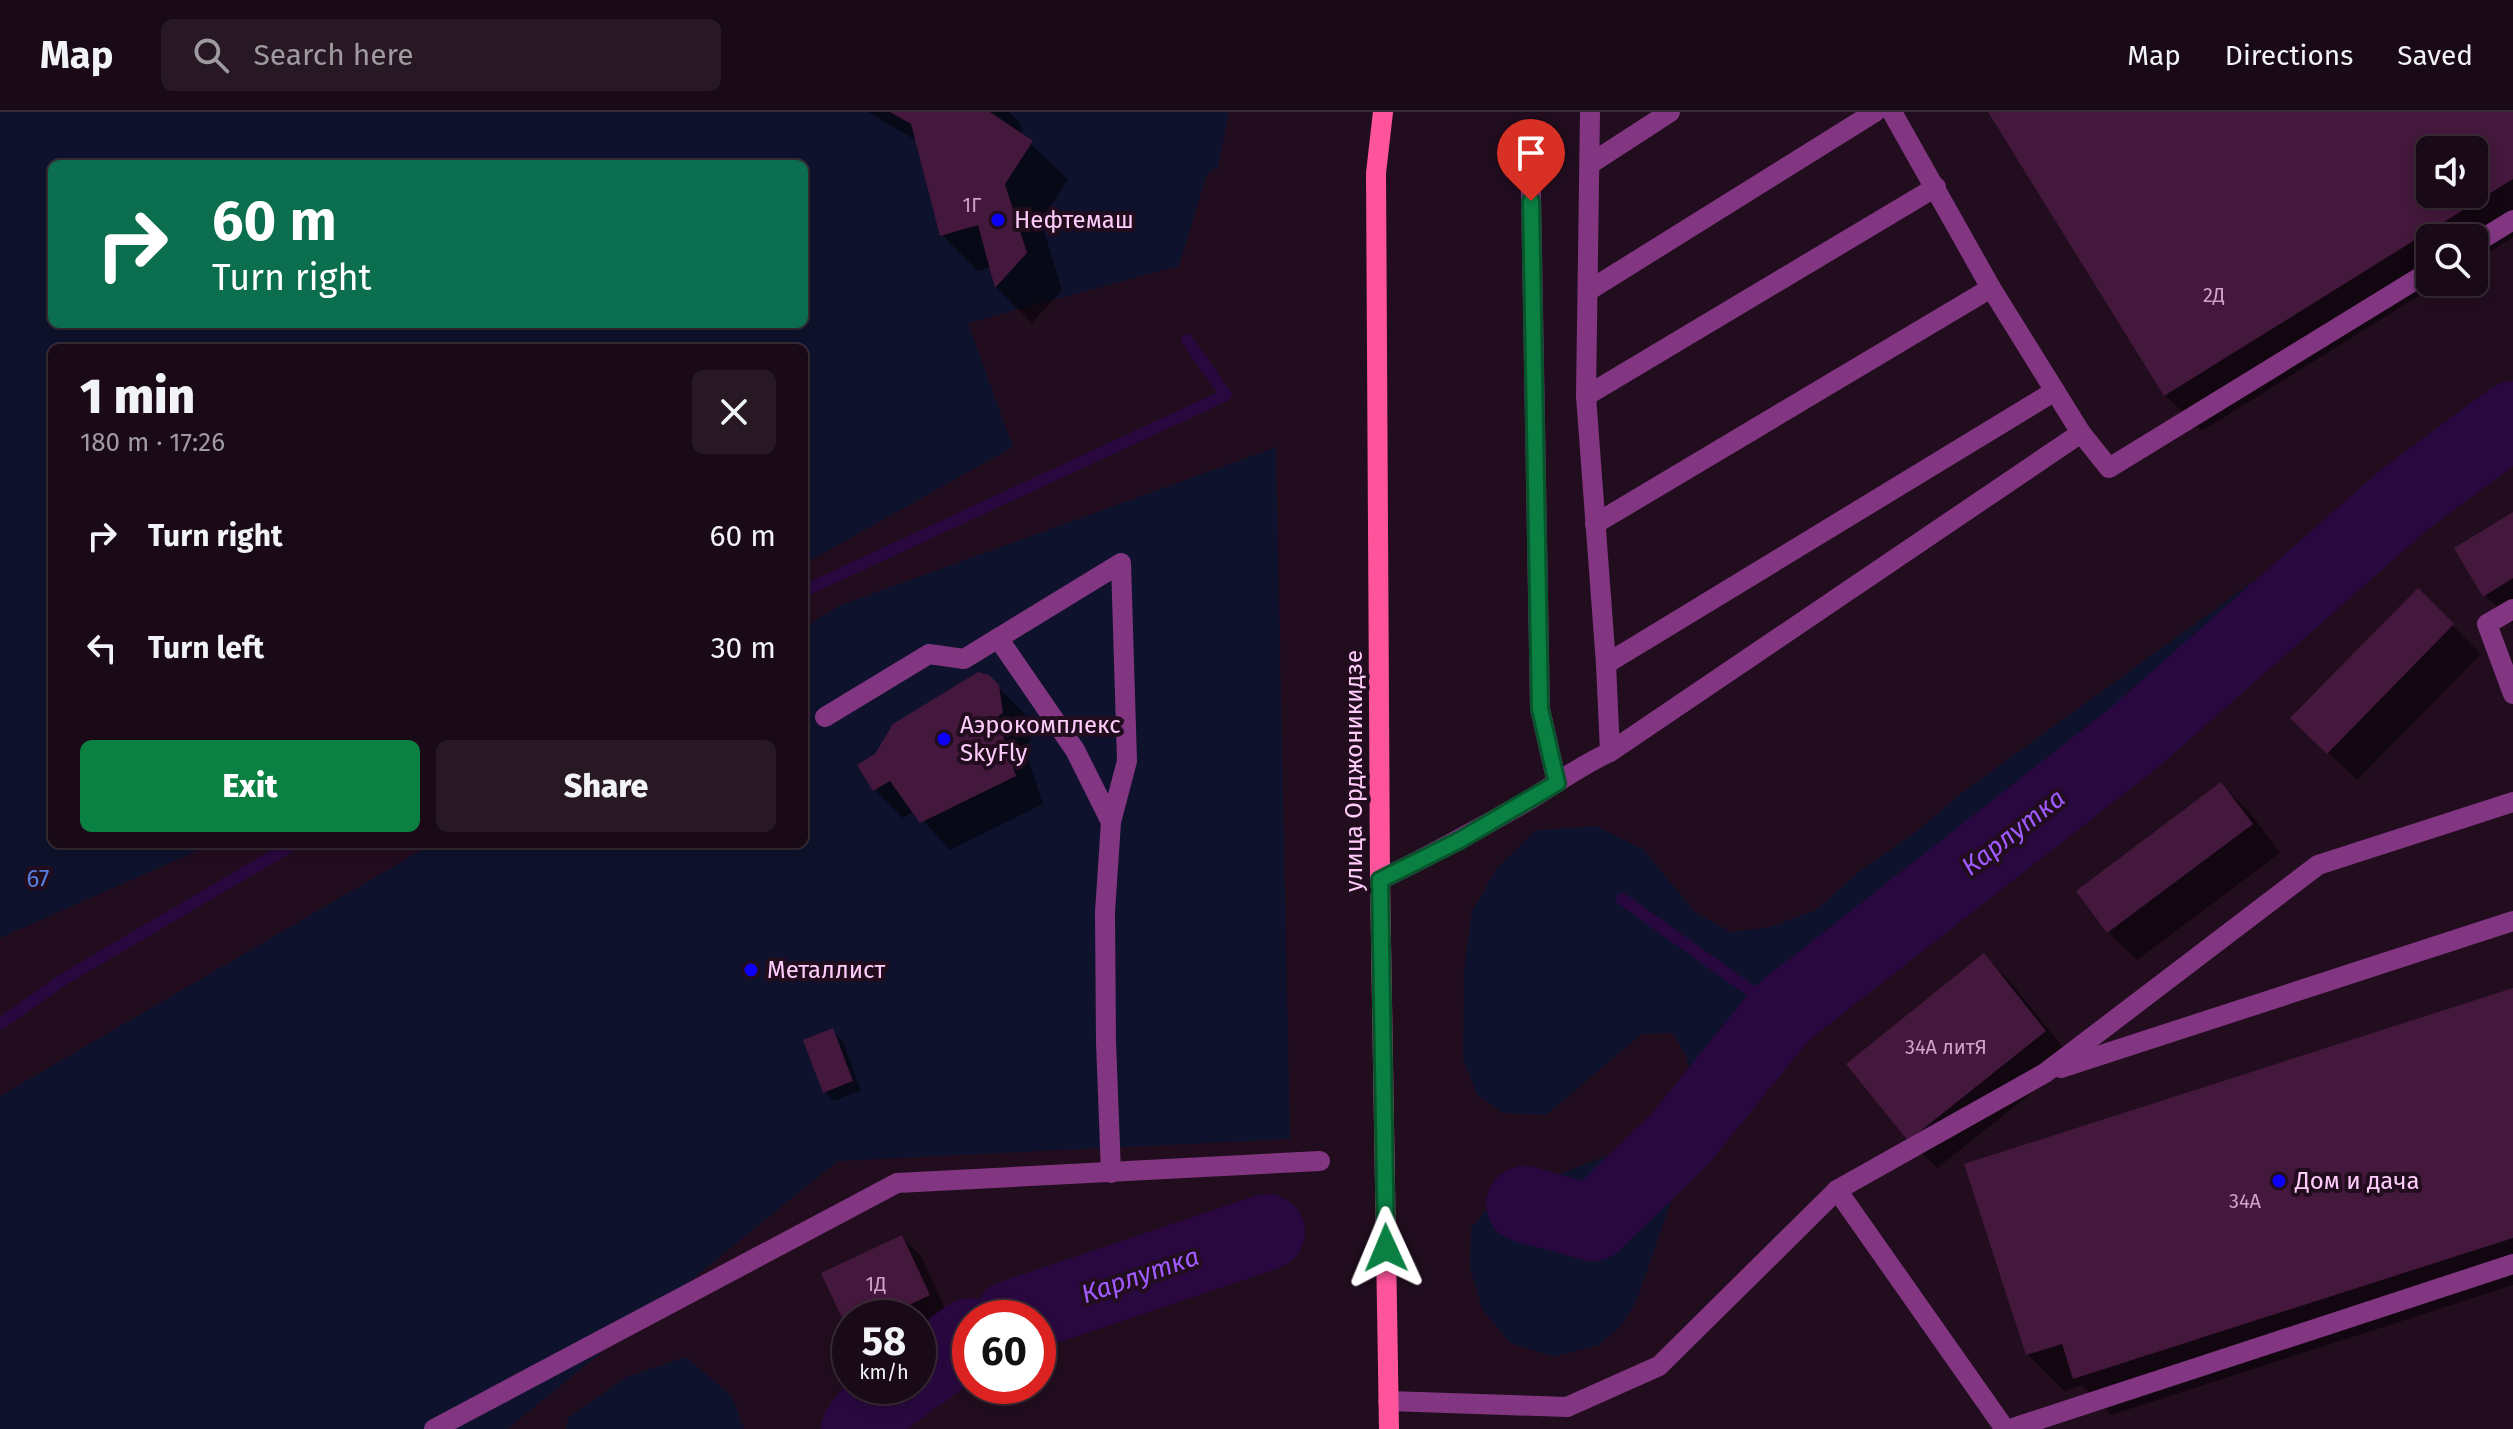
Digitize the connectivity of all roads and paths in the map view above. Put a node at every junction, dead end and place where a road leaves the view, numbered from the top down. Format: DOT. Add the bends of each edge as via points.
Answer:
graph roads {
  1 [pos="1383,112"];
  2 [pos="1590,112"];
  3 [pos="1670,112"];
  4 [pos="1875,112"];
  5 [pos="1892,112"];
  6 [pos="1530,137"];
  7 [pos="1590,164"];
  8 [pos="1936,187"];
  9 [pos="2513,220"];
  10 [pos="2488,235"];
  11 [pos="2416,280"];
  12 [pos="1991,288"];
  13 [pos="1588,291"];
  14 [pos="2055,391"];
  15 [pos="1586,396"];
  16 [pos="2081,433"];
  17 [pos="1595,524"];
  18 [pos="2513,609"];
  19 [pos="998,638"];
  20 [pos="1606,664"];
  21 [pos="2513,694"];
  22 [pos="825,717"];
  23 [pos="1610,752"];
  24 [pos="1557,783"];
  25 [pos="2513,802"];
  26 [pos="1111,822"];
  27 [pos="1380,880"];
  28 [pos="2513,921"];
  29 [pos="2045,1073"];
  30 [pos="1320,1161"];
  31 [pos="1111,1173"];
  32 [pos="1837,1190"];
  33 [pos="2513,1264"];
  34 [pos="1388,1401"];
  35 [pos="434,1429"];
  36 [pos="1389,1429"];
  37 [pos="2008,1429"];
  1 -- 27 [label="main road, улица Орджоникидзе" via="1376,173"];
  2 -- 7 [label="lane"];
  3 -- 7 [label="lane"];
  4 -- 13 [label="lane"];
  5 -- 8 [label="lane"];
  6 -- 24 [label="lane" via="1540,709"];
  7 -- 13 [label="lane"];
  8 -- 12 [label="lane"];
  8 -- 15 [label="lane"];
  9 -- 10 [label="lane"];
  11 -- 16 [label="lane" via="2109,468"];
  12 -- 14 [label="lane"];
  12 -- 17 [label="lane"];
  13 -- 15 [label="lane"];
  14 -- 16 [label="lane"];
  14 -- 20 [label="lane"];
  15 -- 17 [label="lane"];
  16 -- 23 [label="lane"];
  17 -- 20 [label="lane"];
  18 -- 21 [label="lane" via="2487,624"];
  19 -- 22 [label="lane" via="964,659 929,654"];
  19 -- 26 [label="lane" via="1075,750"];
  19 -- 26 [label="lane" via="1121,563 1127,761"];
  20 -- 23 [label="lane"];
  23 -- 24 [label="lane"];
  24 -- 27 [label="lane"];
  25 -- 29 [label="lane" via="2318,865"];
  26 -- 31 [label="lane" via="1105,912"];
  27 -- 34 [label="main road, улица Орджоникидзе"];
  28 -- 29 [label="lane"];
  29 -- 32 [label="lane"];
  30 -- 31 [label="lane"];
  31 -- 35 [label="lane" via="897,1183"];
  32 -- 34 [label="lane" via="1659,1366 1567,1407"];
  32 -- 37 [label="lane"];
  33 -- 37 [label="lane"];
  34 -- 36 [label="main road, улица Орджоникидзе"];
}
